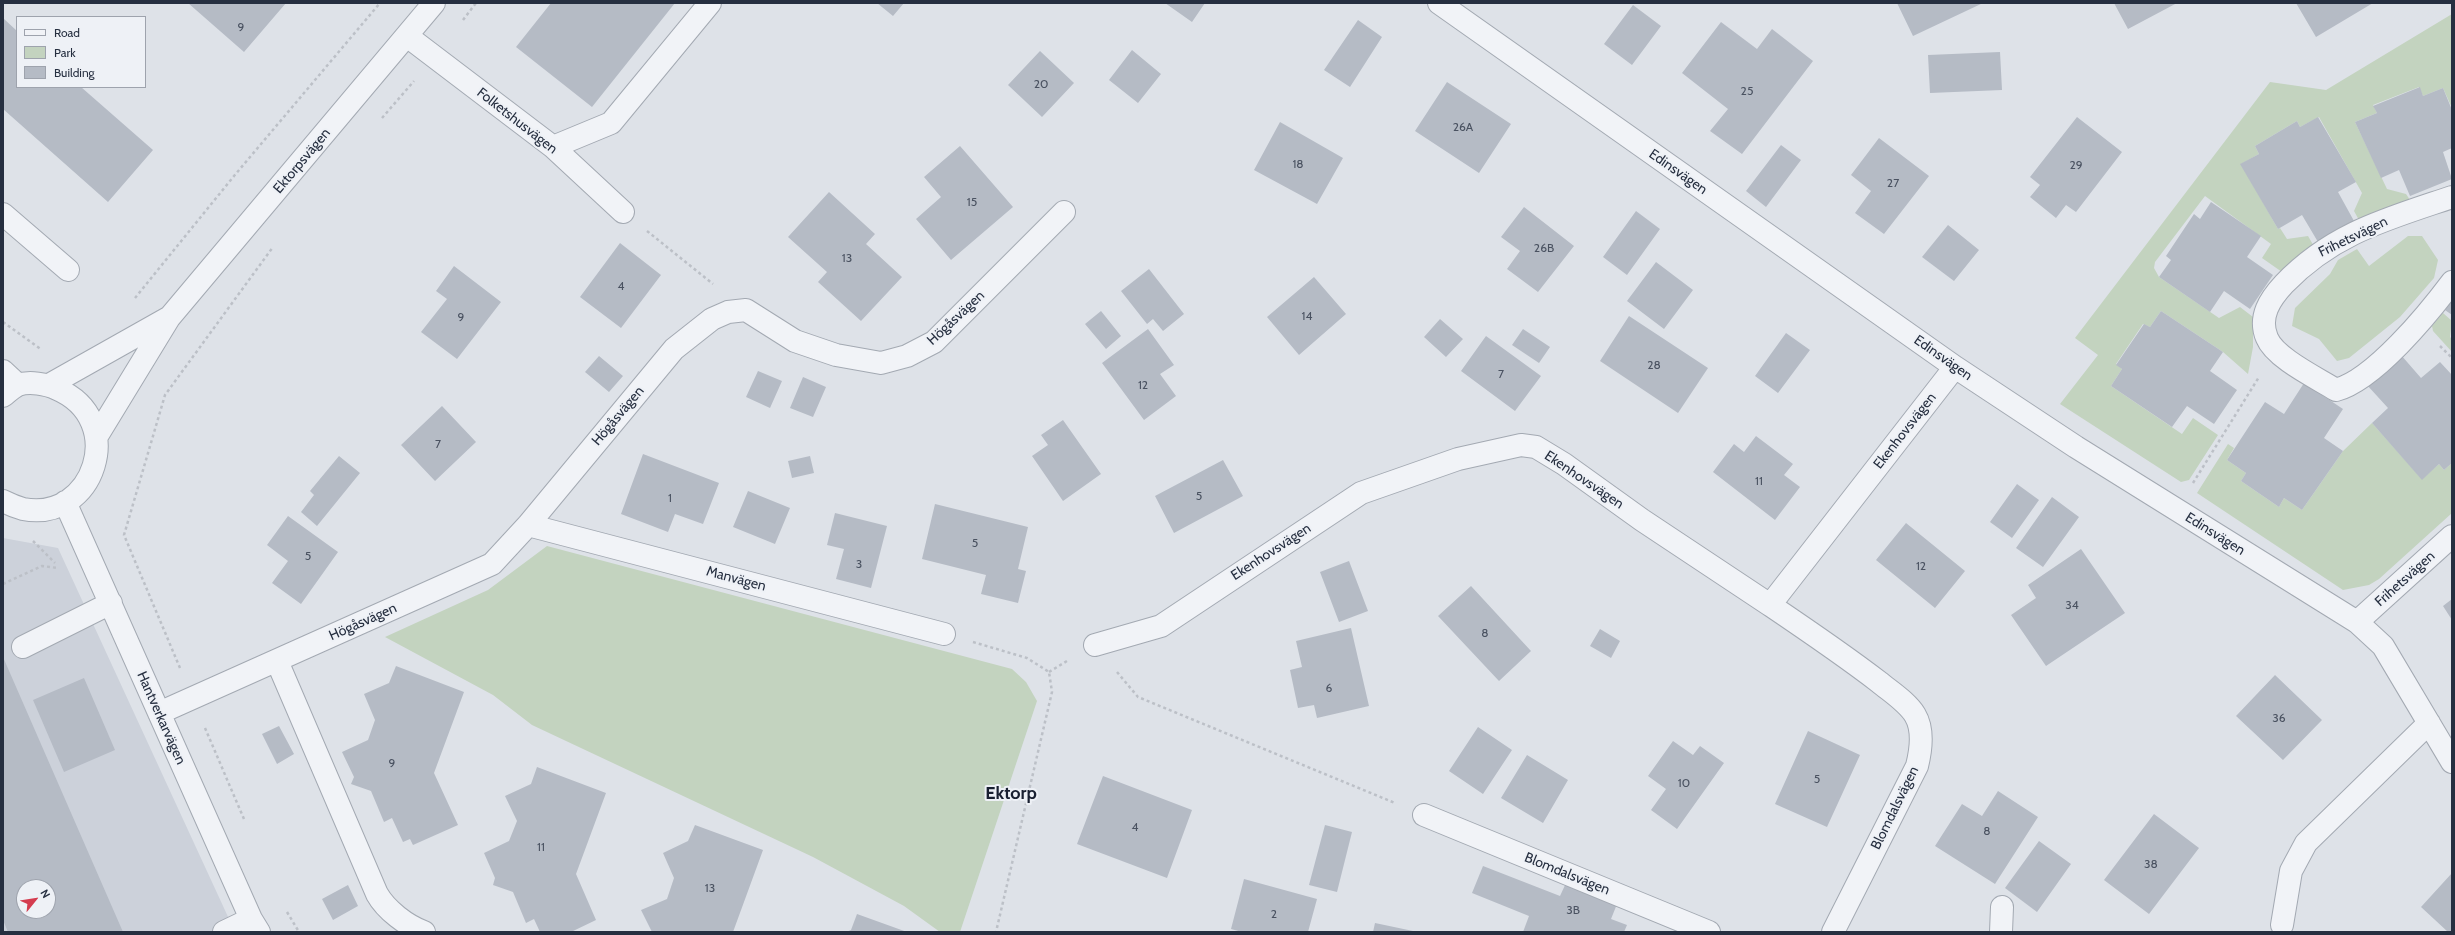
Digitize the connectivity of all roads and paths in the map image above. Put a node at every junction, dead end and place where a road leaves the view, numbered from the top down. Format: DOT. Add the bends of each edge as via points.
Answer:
graph roads {
  1 [pos="380,3"];
  2 [pos="434,3"];
  3 [pos="710,3"];
  4 [pos="1439,3"];
  5 [pos="407,36"];
  6 [pos="434,57"];
  7 [pos="377,124"];
  8 [pos="553,147"];
  9 [pos="2452,197"];
  10 [pos="623,212"];
  11 [pos="1064,212"];
  12 [pos="3,214"];
  13 [pos="275,245"];
  14 [pos="670,249"];
  15 [pos="68,270"];
  16 [pos="2452,282"];
  17 [pos="130,304"];
  18 [pos="746,310"];
  19 [pos="169,318"];
  20 [pos="3,322"];
  21 [pos="47,351"];
  22 [pos="2276,352"];
  23 [pos="1955,367"];
  24 [pos="8,384"];
  25 [pos="49,385"];
  26 [pos="97,436"];
  27 [pos="2190,489"];
  28 [pos="3,501"];
  29 [pos="65,502"];
  30 [pos="528,525"];
  31 [pos="2452,536"];
  32 [pos="27,538"];
  33 [pos="3,584"];
  34 [pos="111,603"];
  35 [pos="1770,605"];
  36 [pos="2357,622"];
  37 [pos="944,634"];
  38 [pos="1095,645"];
  39 [pos="23,647"];
  40 [pos="277,661"];
  41 [pos="193,698"];
  42 [pos="159,713"];
  43 [pos="2428,723"];
  44 [pos="2452,762"];
  45 [pos="1424,815"];
  46 [pos="245,821"];
  47 [pos="283,906"];
  48 [pos="2002,907"];
  49 [pos="2282,925"];
  50 [pos="255,926"];
  51 [pos="224,932"];
  52 [pos="299,932"];
  53 [pos="424,932"];
  54 [pos="996,932"];
  55 [pos="1709,932"];
  56 [pos="1833,932"];
  57 [pos="2001,932"];
  1 -- 17 [label="path"];
  2 -- 5 [label="street, Ektorpsvägen"];
  3 -- 8 [label="street" via="611,123"];
  4 -- 23 [label="street, Edinsvägen"];
  5 -- 6 [label="street, Folketshusvägen"];
  5 -- 19 [label="street, Ektorpsvägen"];
  6 -- 7 [label="path"];
  6 -- 8 [label="street, Folketshusvägen"];
  8 -- 10 [label="street, Folketshusvägen"];
  9 -- 22 [label="street, Frihetsvägen" via="2369,225 2308,260 2274,295 2266,308 2263,325 2267,339"];
  11 -- 18 [label="street, Högåsvägen" via="934,342 907,356 881,363 836,355 794,341"];
  12 -- 15 [label="street"];
  13 -- 41 [label="path" via="165,395 124,535"];
  14 -- 18 [label="path"];
  16 -- 22 [label="street, Frihetsvägen" via="2420,324 2358,382 2346,388 2336,390"];
  18 -- 30 [label="street, Högåsvägen" via="728,312 712,319 674,349"];
  19 -- 25 [label="street, Ektorpsvägen"];
  19 -- 26 [label="street, Ektorpsvägen"];
  20 -- 21 [label="path" via="40,350"];
  22 -- 27 [label="path"];
  23 -- 35 [label="street, Ekenhovsvägen"];
  23 -- 36 [label="street, Edinsvägen" via="2076,447"];
  24 -- 25 [label="street"];
  25 -- 26 [label="street" via="71,395 88,412"];
  26 -- 29 [label="street" via="96,462 85,485"];
  28 -- 29 [label="street" via="23,509 45,509"];
  29 -- 34 [label="street, Hantverkarvägen"];
  30 -- 37 [label="street, Manvägen"];
  30 -- 40 [label="street, Högåsvägen" via="492,564"];
  31 -- 36 [label="street, Frihetsvägen"];
  32 -- 33 [label="path" via="60,568 42,566"];
  34 -- 39 [label="street"];
  34 -- 42 [label="street, Hantverkarvägen"];
  35 -- 38 [label="street, Ekenhovsvägen" via="1642,520 1564,464 1536,447 1521,445 1458,459 1361,493 1161,626"];
  35 -- 56 [label="street, Blomdalsvägen" via="1836,648 1901,699 1915,715 1920,733 1921,750 1917,766"];
  36 -- 43 [label="street, Edinsvägen" via="2383,646"];
  37 -- 54 [label="path" via="1027,658 1049,672 1052,692"];
  38 -- 45 [label="path" via="1138,697"];
  40 -- 41 [label="street, Högåsvägen"];
  40 -- 53 [label="street" via="381,902 414,929"];
  41 -- 42 [label="street, Högåsvägen"];
  41 -- 46 [label="path"];
  42 -- 50 [label="street, Hantverkarvägen"];
  43 -- 44 [label="street, Edinsvägen"];
  43 -- 49 [label="street" via="2306,843 2291,871"];
  45 -- 55 [label="street, Blomdalsvägen"];
  47 -- 52 [label="path"];
  48 -- 57 [label="street"];
  50 -- 51 [label="street"];
}
